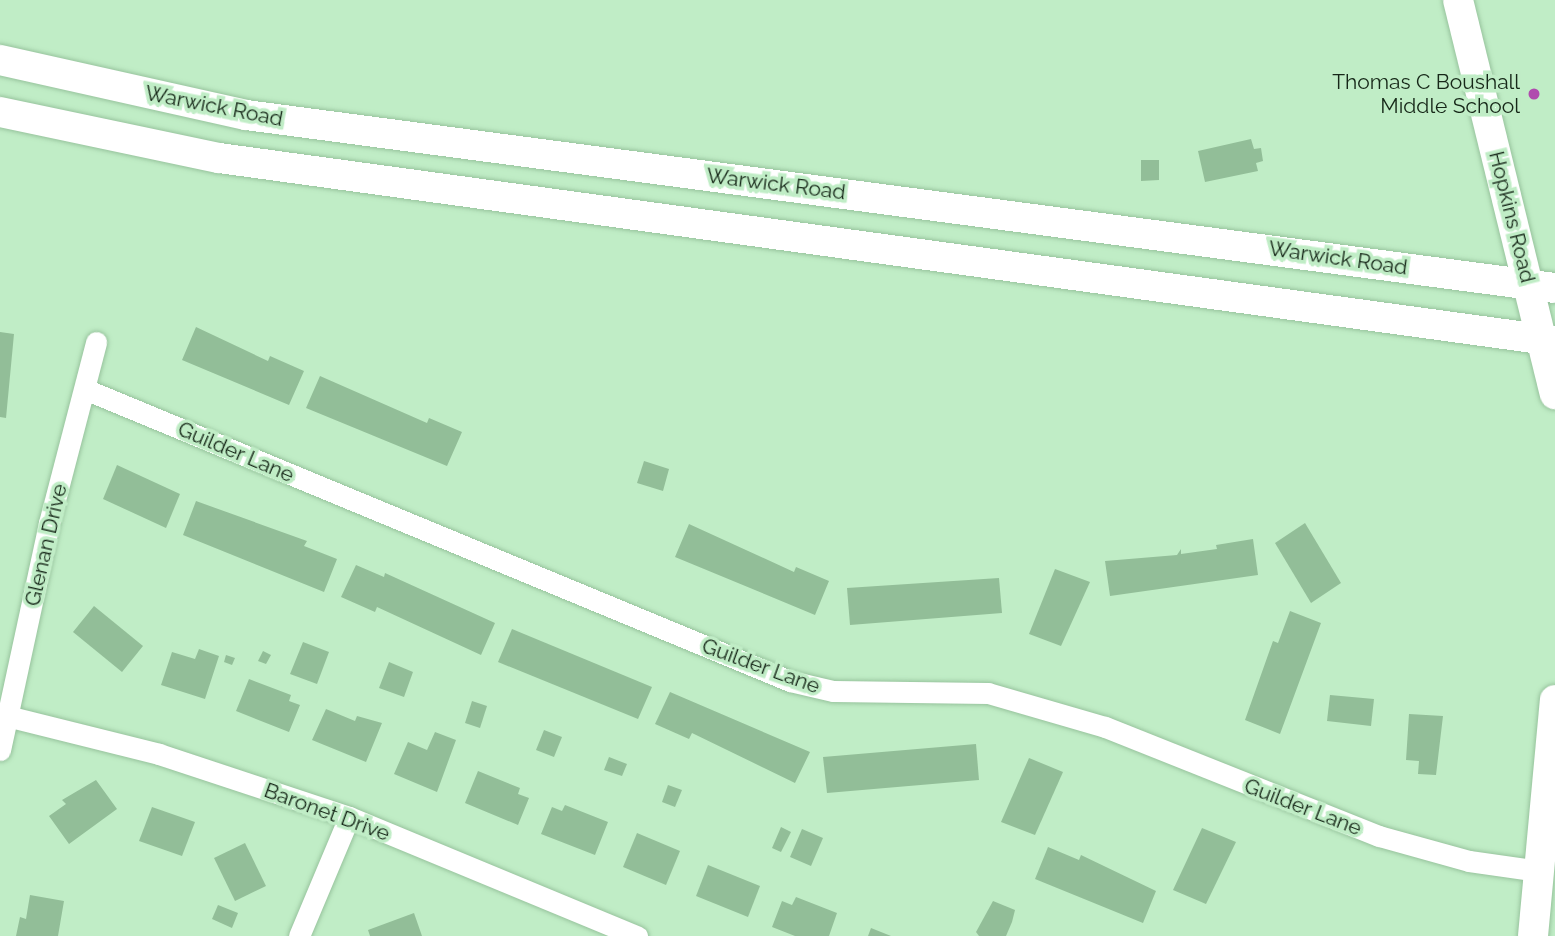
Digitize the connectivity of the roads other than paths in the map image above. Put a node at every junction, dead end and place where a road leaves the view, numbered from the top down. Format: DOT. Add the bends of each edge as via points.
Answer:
graph roads {
  1 [pos="1458,0"];
  2 [pos="0,60"];
  3 [pos="0,112"];
  4 [pos="1542,286"];
  5 [pos="1549,340"];
  6 [pos="96,342"];
  7 [pos="87,390"];
  8 [pos="1555,394"];
  9 [pos="1555,700"];
  10 [pos="7,716"];
  11 [pos="0,750"];
  12 [pos="1550,810"];
  13 [pos="349,817"];
  14 [pos="1539,871"];
  15 [pos="299,936"];
  16 [pos="637,936"];
  17 [pos="1533,936"];
  1 -- 4 [label="main road, Hopkins Road"];
  2 -- 4 [label="main road, Warwick Road" via="246,115"];
  3 -- 5 [label="main road" via="219,158"];
  4 -- 5 [label="main road, Hopkins Road"];
  5 -- 8 [label="main road, Hopkins Road"];
  6 -- 7 [label="street, Glenan Drive"];
  7 -- 10 [label="street, Glenan Drive" via="49,523"];
  7 -- 14 [label="street, Guilder Lane" via="790,681 833,691 988,693 1104,727 1378,836 1469,861"];
  9 -- 12 [label="main road"];
  10 -- 11 [label="street, Glenan Drive"];
  10 -- 13 [label="street, Baronet Drive" via="159,754"];
  12 -- 14 [label="main road"];
  13 -- 15 [label="street"];
  13 -- 16 [label="street, Baronet Drive"];
  14 -- 17 [label="main road"];
}
